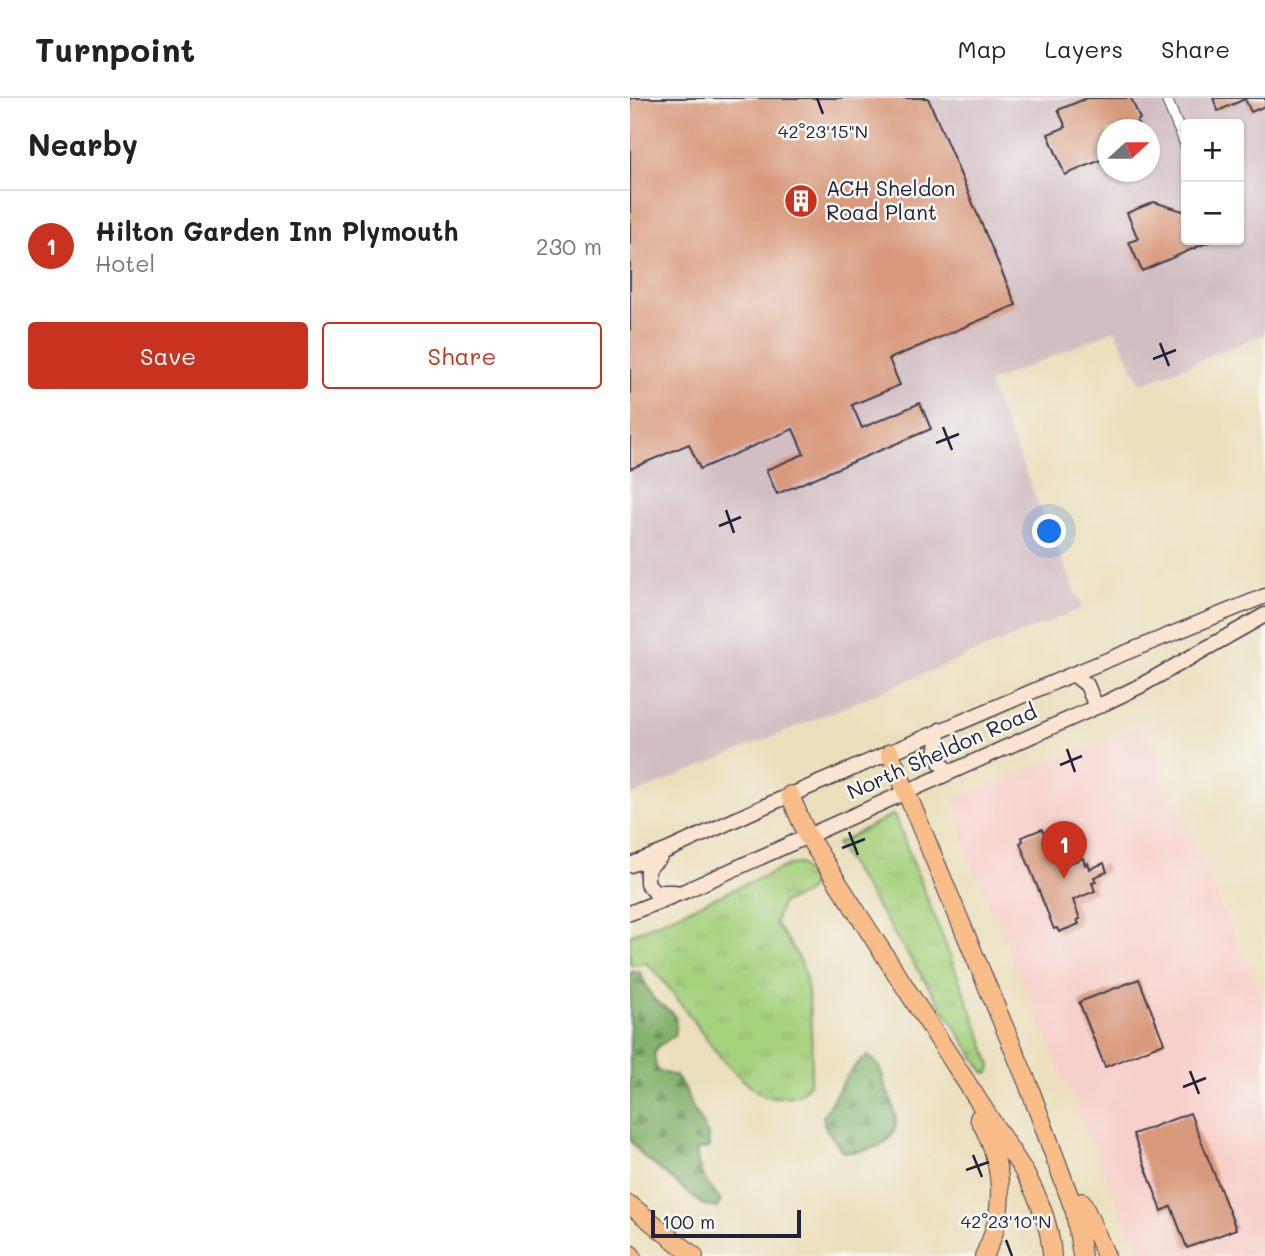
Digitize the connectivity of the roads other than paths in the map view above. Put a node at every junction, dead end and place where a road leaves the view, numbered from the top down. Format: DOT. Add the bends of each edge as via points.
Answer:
graph roads {
  1 [pos="1166,98"];
  2 [pos="1181,134"];
  3 [pos="1265,596"];
  4 [pos="1265,615"];
  5 [pos="1073,674"];
  6 [pos="1096,707"];
  7 [pos="940,730"];
  8 [pos="890,753"];
  9 [pos="949,772"];
  10 [pos="906,790"];
  11 [pos="790,795"];
  12 [pos="807,835"];
  13 [pos="666,851"];
  14 [pos="630,865"];
  15 [pos="685,891"];
  16 [pos="630,913"];
  17 [pos="933,1031"];
  18 [pos="1028,1084"];
  19 [pos="630,1205"];
  20 [pos="693,1255"];
  21 [pos="984,1256"];
  22 [pos="1052,1256"];
  23 [pos="1082,1256"];
  24 [pos="1106,1256"];
  1 -- 2 [label="street"];
  3 -- 5 [label="main road, North Sheldon Road"];
  4 -- 6 [label="main road, North Sheldon Road"];
  5 -- 6 [label="main road" via="1087,685"];
  5 -- 7 [label="main road, North Sheldon Road"];
  6 -- 9 [label="main road, North Sheldon Road"];
  7 -- 8 [label="main road, North Sheldon Road"];
  7 -- 9 [label="main road" via="936,755"];
  8 -- 10 [label="highway"];
  8 -- 11 [label="main road, North Sheldon Road"];
  9 -- 10 [label="main road, North Sheldon Road"];
  10 -- 12 [label="main road, North Sheldon Road"];
  10 -- 18 [label="highway"];
  11 -- 12 [label="highway"];
  11 -- 13 [label="main road, North Sheldon Road"];
  12 -- 15 [label="main road, North Sheldon Road"];
  12 -- 17 [label="highway"];
  13 -- 14 [label="main road, North Sheldon Road"];
  13 -- 15 [label="main road" via="647,869 647,883 655,892"];
  15 -- 16 [label="main road, North Sheldon Road"];
  17 -- 21 [label="highway" via="998,1164 999,1216"];
  17 -- 22 [label="highway" via="1037,1194"];
  18 -- 23 [label="highway" via="1075,1212"];
  18 -- 24 [label="highway"];
  19 -- 20 [label="highway"];
}
